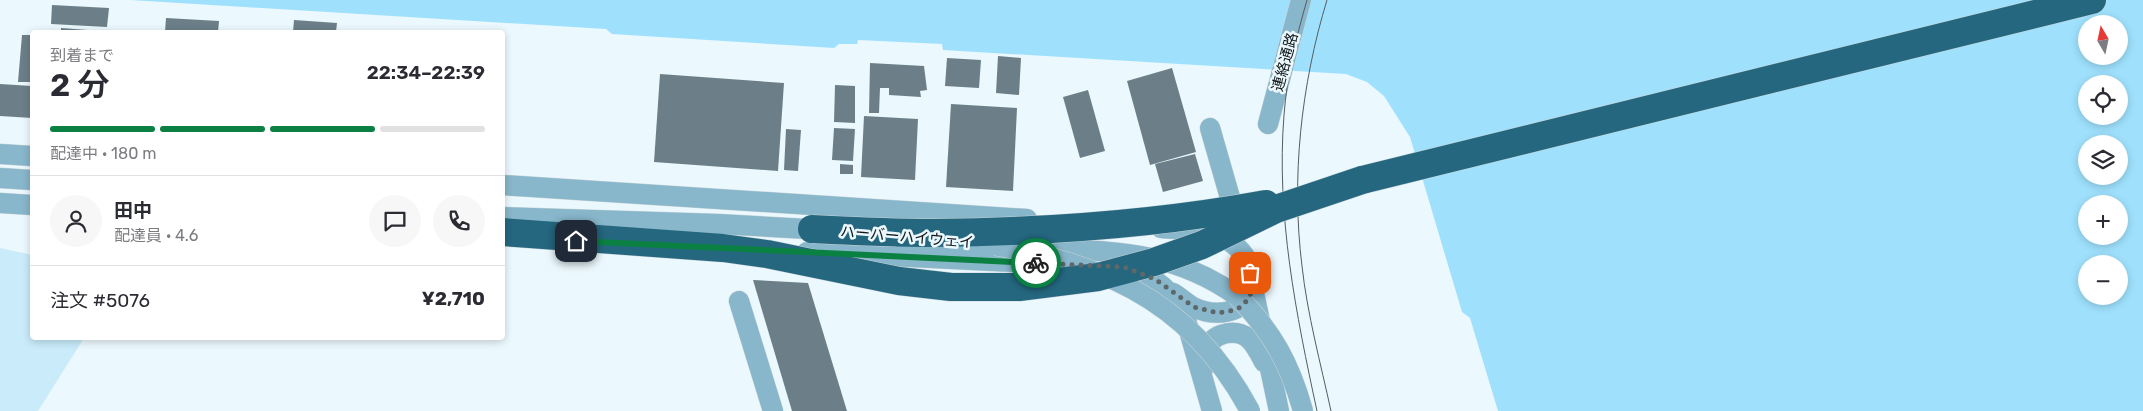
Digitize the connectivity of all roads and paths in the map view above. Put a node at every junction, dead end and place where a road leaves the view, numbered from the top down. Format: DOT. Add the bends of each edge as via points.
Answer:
graph roads {
  1 [pos="1301,0"];
  2 [pos="2091,0"];
  3 [pos="1268,124"];
  4 [pos="1210,128"];
  5 [pos="0,154"];
  6 [pos="30,156"];
  7 [pos="0,178"];
  8 [pos="30,180"];
  9 [pos="505,186"];
  10 [pos="0,193"];
  11 [pos="30,195"];
  12 [pos="0,203"];
  13 [pos="30,205"];
  14 [pos="0,212"];
  15 [pos="505,212"];
  16 [pos="30,213"];
  17 [pos="505,217"];
  18 [pos="505,227"];
  19 [pos="801,231"];
  20 [pos="505,232"];
  21 [pos="505,237"];
  22 [pos="595,242"];
  23 [pos="1247,260"];
  24 [pos="1253,287"];
  25 [pos="1165,288"];
  26 [pos="739,301"];
  27 [pos="1270,375"];
  28 [pos="1210,404"];
  29 [pos="1277,410"];
  30 [pos="773,411"];
  31 [pos="1239,411"];
  32 [pos="1250,411"];
  33 [pos="1304,411"];
  1 -- 3 [label="street, 連絡通路"];
  2 -- 19 [label="highway, bridge" via="1291,198 1220,212 1000,231"];
  2 -- 20 [label="highway, bridge" via="1362,180 1276,209 1179,254 1127,270 1068,282 1019,287 951,286 900,281 723,248"];
  4 -- 23 [label="street"];
  5 -- 6 [label="street"];
  7 -- 8 [label="street"];
  9 -- 23 [label="street" via="1201,231 1227,238"];
  10 -- 11 [label="street"];
  12 -- 13 [label="street"];
  14 -- 16 [label="street"];
  15 -- 19 [label="street"];
  17 -- 19 [label="street, ハーバーハイウェイ, bridge" via="718,224"];
  18 -- 31 [label="street, ハーバーハイウェイ, bridge" via="717,233 899,244 994,254 1051,267 1104,285 1149,310 1207,365"];
  19 -- 22 [label="street"];
  19 -- 32 [label="street, ハーバーハイウェイ, bridge" via="933,237 996,245 1054,257 1110,277 1155,302 1197,338 1231,379"];
  19 -- 33 [label="street, bridge" via="1099,251 1178,264 1219,284 1251,310 1287,362"];
  21 -- 22 [label="street"];
  22 -- 25 [label="street" via="1109,265 1141,272"];
  23 -- 24 [label="street"];
  24 -- 25 [label="street" via="1241,307 1218,313 1194,307"];
  24 -- 27 [label="street"];
  25 -- 28 [label="street" via="1174,297 1186,320"];
  26 -- 30 [label="street"];
  27 -- 28 [label="street" via="1247,337 1237,333 1216,337 1206,357"];
  27 -- 29 [label="street"];
}
